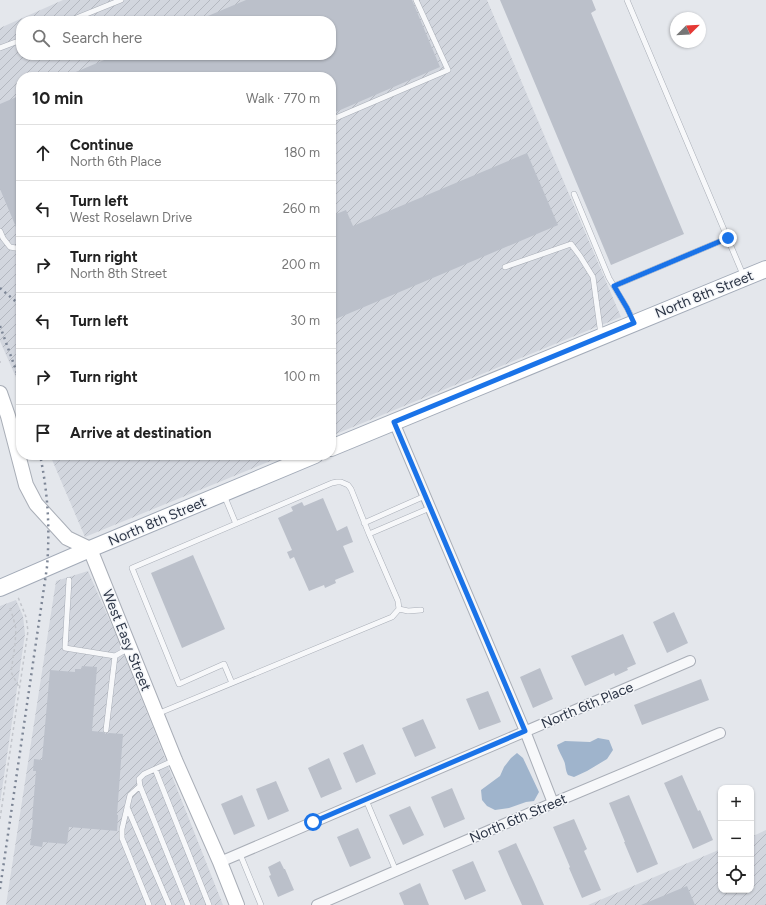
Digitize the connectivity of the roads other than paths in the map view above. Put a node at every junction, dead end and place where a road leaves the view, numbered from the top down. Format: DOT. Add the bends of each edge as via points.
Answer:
graph roads {
  1 [pos="121,0"];
  2 [pos="416,0"];
  3 [pos="627,0"];
  4 [pos="81,16"];
  5 [pos="16,42"];
  6 [pos="0,48"];
  7 [pos="336,118"];
  8 [pos="574,194"];
  9 [pos="0,231"];
  10 [pos="728,238"];
  11 [pos="16,248"];
  12 [pos="505,267"];
  13 [pos="766,269"];
  14 [pos="744,278"];
  15 [pos="614,286"];
  16 [pos="634,323"];
  17 [pos="602,336"];
  18 [pos="0,393"];
  19 [pos="394,422"];
  20 [pos="336,446"];
  21 [pos="16,447"];
  22 [pos="19,460"];
  23 [pos="303,460"];
  24 [pos="223,493"];
  25 [pos="425,496"];
  26 [pos="430,508"];
  27 [pos="364,523"];
  28 [pos="236,524"];
  29 [pos="369,534"];
  30 [pos="90,549"];
  31 [pos="69,580"];
  32 [pos="0,588"];
  33 [pos="399,609"];
  34 [pos="421,610"];
  35 [pos="130,648"];
  36 [pos="115,656"];
  37 [pos="690,661"];
  38 [pos="232,683"];
  39 [pos="156,714"];
  40 [pos="106,730"];
  41 [pos="525,731"];
  42 [pos="720,733"];
  43 [pos="175,760"];
  44 [pos="155,769"];
  45 [pos="140,786"];
  46 [pos="366,800"];
  47 [pos="553,803"];
  48 [pos="127,807"];
  49 [pos="240,854"];
  50 [pos="220,862"];
  51 [pos="396,871"];
  52 [pos="149,905"];
  53 [pos="169,905"];
  54 [pos="188,905"];
  55 [pos="209,905"];
  56 [pos="237,905"];
  57 [pos="261,905"];
  58 [pos="317,905"];
  1 -- 4 [label="lane"];
  2 -- 7 [label="lane" via="448,70"];
  3 -- 10 [label="lane"];
  5 -- 6 [label="lane"];
  8 -- 15 [label="lane"];
  9 -- 11 [label="lane" via="10,247"];
  10 -- 14 [label="lane"];
  10 -- 15 [label="lane"];
  12 -- 17 [label="lane" via="571,244 593,277"];
  13 -- 14 [label="main road, North 8th Street"];
  14 -- 16 [label="main road, North 8th Street"];
  15 -- 16 [label="lane"];
  16 -- 17 [label="main road, North 8th Street"];
  17 -- 19 [label="main road, North 8th Street"];
  18 -- 21 [label="street"];
  19 -- 20 [label="main road, North 8th Street"];
  19 -- 25 [label="street"];
  22 -- 30 [label="street" via="26,486 36,504 67,538"];
  23 -- 24 [label="main road, North 8th Street"];
  24 -- 28 [label="lane"];
  24 -- 30 [label="main road, North 8th Street"];
  25 -- 26 [label="street"];
  25 -- 27 [label="lane"];
  26 -- 29 [label="lane"];
  26 -- 41 [label="street"];
  27 -- 28 [label="lane" via="351,489 345,483 337,482"];
  27 -- 29 [label="lane"];
  28 -- 38 [label="lane" via="132,568 179,684 224,664"];
  29 -- 33 [label="lane" via="398,601"];
  30 -- 32 [label="main road, North 8th Street"];
  30 -- 35 [label="street, West Easy Street"];
  31 -- 36 [label="lane" via="65,648"];
  33 -- 34 [label="lane"];
  33 -- 38 [label="lane" via="392,617"];
  35 -- 36 [label="lane"];
  35 -- 39 [label="street, West Easy Street"];
  36 -- 40 [label="lane"];
  37 -- 41 [label="street, North 6th Place"];
  38 -- 39 [label="lane"];
  39 -- 43 [label="street, West Easy Street"];
  41 -- 46 [label="street, North 6th Place"];
  41 -- 47 [label="street"];
  42 -- 47 [label="street, North 6th Street"];
  43 -- 44 [label="lane"];
  43 -- 50 [label="street, West Easy Street"];
  44 -- 45 [label="lane" via="139,779"];
  44 -- 55 [label="lane"];
  45 -- 48 [label="lane" via="130,795"];
  45 -- 54 [label="lane"];
  46 -- 49 [label="street, North 6th Place"];
  46 -- 51 [label="lane"];
  47 -- 51 [label="street, North 6th Street"];
  48 -- 52 [label="lane" via="122,838"];
  48 -- 53 [label="lane"];
  49 -- 50 [label="street, North 6th Place"];
  49 -- 57 [label="lane"];
  50 -- 56 [label="street, West Easy Street"];
  51 -- 58 [label="street, North 6th Street"];
}
